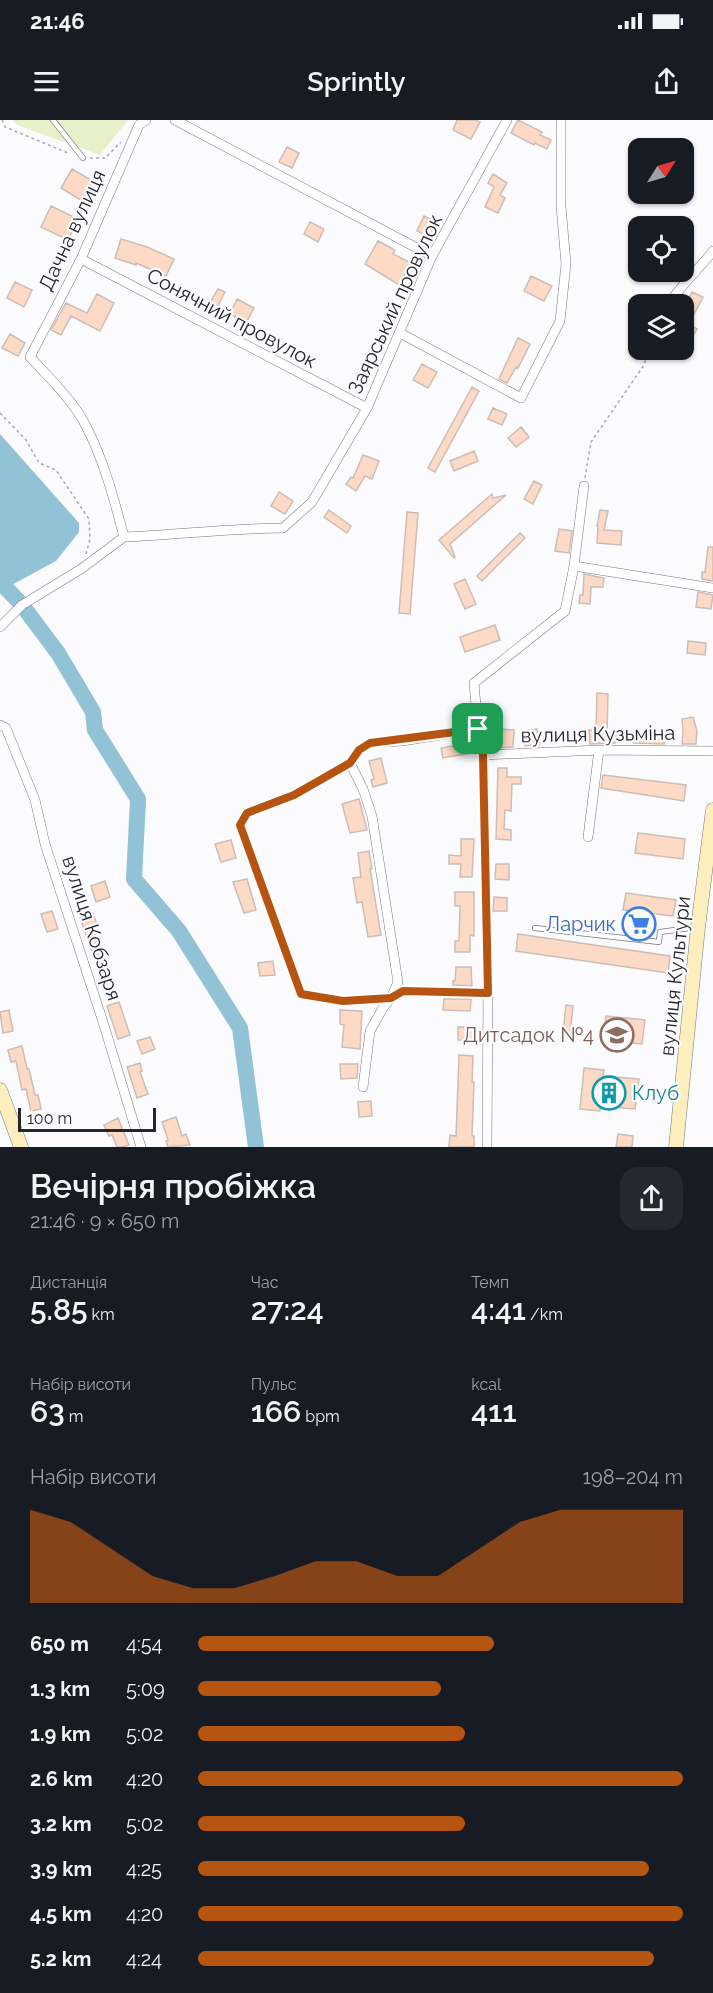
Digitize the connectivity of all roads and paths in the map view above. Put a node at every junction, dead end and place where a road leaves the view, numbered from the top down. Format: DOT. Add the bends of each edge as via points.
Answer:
graph roads {
  1 [pos="53,120"];
  2 [pos="146,120"];
  3 [pos="175,120"];
  4 [pos="507,120"];
  5 [pos="561,120"];
  6 [pos="83,158"];
  7 [pos="713,251"];
  8 [pos="432,256"];
  9 [pos="81,259"];
  10 [pos="675,294"];
  11 [pos="400,333"];
  12 [pos="646,360"];
  13 [pos="367,408"];
  14 [pos="0,413"];
  15 [pos="584,486"];
  16 [pos="124,537"];
  17 [pos="574,567"];
  18 [pos="81,569"];
  19 [pos="713,588"];
  20 [pos="0,627"];
  21 [pos="0,725"];
  22 [pos="478,729"];
  23 [pos="599,750"];
  24 [pos="713,751"];
  25 [pos="483,755"];
  26 [pos="350,763"];
  27 [pos="713,810"];
  28 [pos="588,837"];
  29 [pos="710,870"];
  30 [pos="698,927"];
  31 [pos="535,928"];
  32 [pos="488,993"];
  33 [pos="391,998"];
  34 [pos="363,1087"];
  35 [pos="0,1090"];
  36 [pos="21,1147"];
  37 [pos="141,1147"];
  38 [pos="487,1147"];
  39 [pos="676,1147"];
  1 -- 6 [label="lane"];
  2 -- 9 [label="street, Дачна вулиця" via="139,125"];
  3 -- 8 [label="street"];
  4 -- 8 [label="street, Заярський провулок"];
  5 -- 11 [label="street" via="566,264 560,321 521,398"];
  7 -- 10 [label="street"];
  8 -- 11 [label="street, Заярський провулок"];
  9 -- 13 [label="street, Сонячний провулок"];
  9 -- 16 [label="street, Дачна вулиця" via="30,357 85,423 109,482"];
  11 -- 13 [label="street, Заярський провулок"];
  12 -- 15 [label="path" via="591,442"];
  13 -- 16 [label="street, Заярський провулок" via="312,502 283,528"];
  14 -- 18 [label="path" via="26,440 39,463 56,470 90,519 90,539"];
  15 -- 17 [label="street"];
  16 -- 18 [label="street"];
  17 -- 19 [label="street"];
  17 -- 22 [label="street" via="565,611 474,683"];
  18 -- 20 [label="street" via="22,606"];
  21 -- 37 [label="street, вулиця Кобзаря" via="6,728 35,800 45,844"];
  22 -- 25 [label="street"];
  22 -- 26 [label="street" via="370,743"];
  23 -- 24 [label="street, вулиця Кузьміна"];
  23 -- 25 [label="street, вулиця Кузьміна"];
  23 -- 28 [label="street"];
  25 -- 32 [label="street"];
  26 -- 33 [label="street" via="372,816 398,982"];
  26 -- 33 [label="street" via="294,795 247,813 240,825 301,994 343,1001"];
  27 -- 29 [label="street, вулиця Культури"];
  29 -- 30 [label="street, вулиця Культури"];
  30 -- 31 [label="lane" via="660,932 659,942"];
  30 -- 39 [label="street, вулиця Культури"];
  32 -- 33 [label="street" via="403,991"];
  32 -- 38 [label="street"];
  33 -- 34 [label="street" via="369,1031"];
  35 -- 36 [label="street"];
}
